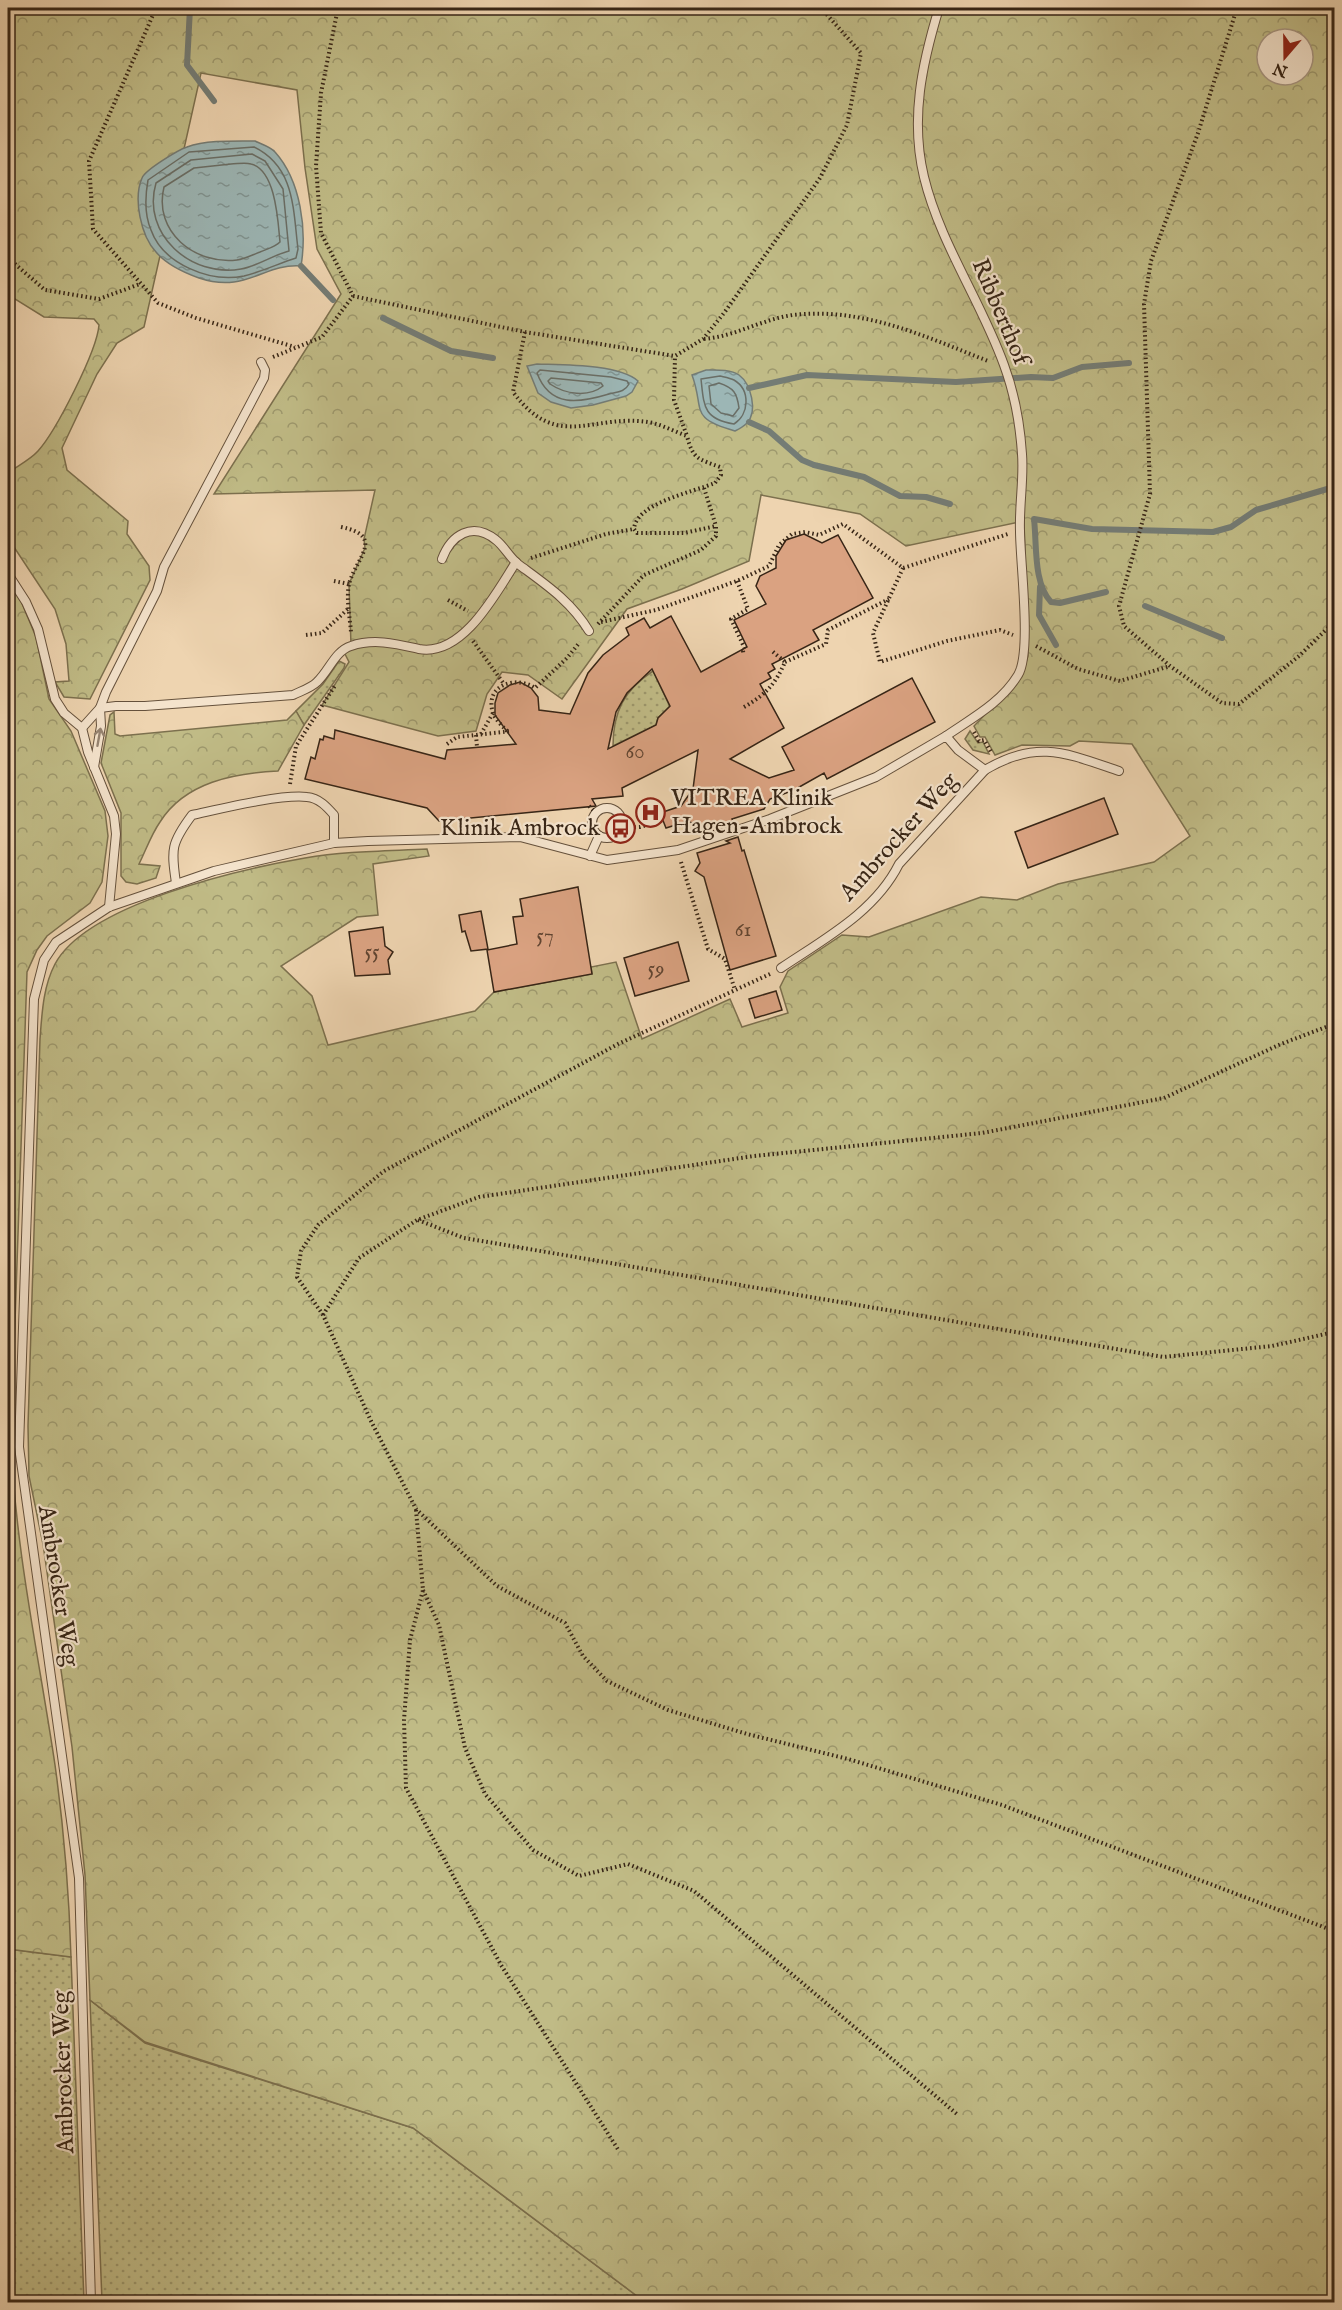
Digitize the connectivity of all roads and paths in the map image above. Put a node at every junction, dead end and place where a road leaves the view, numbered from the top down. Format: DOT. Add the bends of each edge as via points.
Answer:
graph roads {
  1 [pos="156,8"];
  2 [pos="338,8"];
  3 [pos="821,8"];
  4 [pos="939,8"];
  5 [pos="1237,8"];
  6 [pos="8,258"];
  7 [pos="140,284"];
  8 [pos="352,296"];
  9 [pos="525,332"];
  10 [pos="703,339"];
  11 [pos="295,347"];
  12 [pos="675,356"];
  13 [pos="261,362"];
  14 [pos="1006,368"];
  15 [pos="687,436"];
  16 [pos="704,488"];
  17 [pos="341,526"];
  18 [pos="716,526"];
  19 [pos="634,529"];
  20 [pos="1020,530"];
  21 [pos="441,559"];
  22 [pos="516,562"];
  23 [pos="903,568"];
  24 [pos="8,574"];
  25 [pos="334,581"];
  26 [pos="737,581"];
  27 [pos="349,585"];
  28 [pos="889,599"];
  29 [pos="448,600"];
  30 [pos="349,608"];
  31 [pos="480,617"];
  32 [pos="1335,622"];
  33 [pos="466,631"];
  34 [pos="589,631"];
  35 [pos="306,635"];
  36 [pos="1024,640"];
  37 [pos="351,645"];
  38 [pos="772,651"];
  39 [pos="744,655"];
  40 [pos="785,662"];
  41 [pos="1170,666"];
  42 [pos="341,677"];
  43 [pos="504,684"];
  44 [pos="744,707"];
  45 [pos="100,708"];
  46 [pos="493,713"];
  47 [pos="82,728"];
  48 [pos="972,728"];
  49 [pos="478,735"];
  50 [pos="946,736"];
  51 [pos="447,744"];
  52 [pos="477,747"];
  53 [pos="992,754"];
  54 [pos="94,767"];
  55 [pos="985,770"];
  56 [pos="1119,771"];
  57 [pos="289,798"];
  58 [pos="663,820"];
  59 [pos="621,828"];
  60 [pos="599,837"];
  61 [pos="334,843"];
  62 [pos="678,850"];
  63 [pos="590,856"];
  64 [pos="176,883"];
  65 [pos="109,907"];
  66 [pos="781,968"];
  67 [pos="735,990"];
  68 [pos="1335,1024"];
  69 [pos="417,1220"];
  70 [pos="323,1315"];
  71 [pos="1335,1332"];
  72 [pos="416,1509"];
  73 [pos="423,1590"];
  74 [pos="1335,1930"];
  75 [pos="958,2115"];
  76 [pos="619,2151"];
  77 [pos="91,2302"];
  1 -- 7 [label="path" via="89,161 93,229"];
  2 -- 8 [label="path" via="321,93 316,166 321,233"];
  3 -- 10 [label="path" via="861,53 847,125 820,178"];
  4 -- 14 [label="lane, Ribberthof" via="919,85 917,133 924,178 944,232"];
  5 -- 41 [label="path" via="1198,133 1151,261 1144,304 1150,494 1119,606 1124,626"];
  6 -- 7 [label="path" via="45,290 99,299"];
  7 -- 11 [label="path" via="158,303"];
  8 -- 9 [label="path"];
  8 -- 11 [label="path" via="322,337"];
  9 -- 12 [label="path"];
  9 -- 15 [label="path" via="513,392 528,413 548,425 652,423"];
  10 -- 12 [label="path"];
  10 -- 14 [label="path" via="727,336 791,315 842,314 892,323"];
  11 -- 13 [label="path"];
  12 -- 15 [label="path" via="674,400"];
  13 -- 45 [label="lane" via="264,378 164,567 157,591"];
  14 -- 20 [label="lane, Ribberthof" via="1022,455"];
  15 -- 16 [label="path" via="691,452 700,461 720,467 721,475 715,483"];
  16 -- 18 [label="path"];
  16 -- 19 [label="path" via="645,509 634,522"];
  17 -- 27 [label="path" via="359,531 364,539 362,559"];
  18 -- 19 [label="path" via="684,533 637,533"];
  18 -- 26 [label="path" via="712,541 701,550 644,575 600,622 656,610"];
  19 -- 22 [label="path"];
  20 -- 23 [label="path"];
  20 -- 36 [label="lane, Ribberthof"];
  21 -- 22 [label="lane" via="451,540 468,531 489,536"];
  22 -- 31 [label="lane"];
  22 -- 34 [label="lane" via="578,612"];
  23 -- 26 [label="path" via="843,524 819,536 792,534 778,545 768,566"];
  23 -- 28 [label="path"];
  24 -- 47 [label="lane" via="38,629 55,699"];
  25 -- 27 [label="path"];
  26 -- 39 [label="path" via="748,609 731,619"];
  27 -- 30 [label="path"];
  28 -- 36 [label="path" via="873,633 879,662 1000,630"];
  28 -- 40 [label="path" via="828,630 826,644"];
  29 -- 31 [label="path"];
  30 -- 35 [label="path" via="322,633"];
  30 -- 37 [label="path"];
  31 -- 33 [label="lane"];
  32 -- 41 [label="path" via="1239,704 1222,703"];
  33 -- 37 [label="lane" via="444,647 432,650 377,642"];
  33 -- 43 [label="path"];
  34 -- 43 [label="path" via="535,688 520,680"];
  36 -- 41 [label="path" via="1078,669 1120,681"];
  36 -- 50 [label="lane, Ribberthof" via="1019,673 998,701"];
  37 -- 45 [label="lane" via="314,684 293,695"];
  38 -- 40 [label="path"];
  40 -- 44 [label="path" via="776,683"];
  42 -- 57 [label="path" via="296,746"];
  43 -- 46 [label="path" via="492,702"];
  45 -- 47 [label="lane"];
  54 -- 45 [label="lane, one-way"];
  46 -- 49 [label="path"];
  46 -- 49 [label="path" via="510,731"];
  47 -- 54 [label="lane"];
  48 -- 53 [label="path"];
  49 -- 51 [label="path" via="457,737"];
  49 -- 52 [label="path"];
  50 -- 55 [label="lane, Ambrocker Weg"];
  50 -- 62 [label="lane, Ambrocker Weg" via="876,777"];
  54 -- 65 [label="lane" via="114,816 116,834"];
  55 -- 56 [label="lane, Ambrocker Weg" via="1008,756 1030,752 1070,754"];
  55 -- 66 [label="lane, Ambrocker Weg" via="855,917"];
  57 -- 61 [label="lane" via="309,796 324,804 334,815"];
  57 -- 64 [label="lane" via="192,815 171,853"];
  58 -- 59 [label="path"];
  59 -- 60 [label="lane" via="612,838"];
  59 -- 60 [label="lane" via="614,810 592,810 591,826"];
  60 -- 63 [label="lane"];
  61 -- 63 [label="lane, Ambrocker Weg" via="520,837"];
  61 -- 64 [label="lane, Ambrocker Weg"];
  62 -- 63 [label="lane, Ambrocker Weg" via="607,860"];
  62 -- 67 [label="path" via="708,949 725,959"];
  64 -- 65 [label="lane, Ambrocker Weg"];
  65 -- 77 [label="lane, Ambrocker Weg" via="56,942 42,967 34,999 20,1447 79,1878"];
  66 -- 67 [label="path"];
  67 -- 70 [label="path" via="618,1044 384,1172 318,1225 301,1251 297,1278"];
  68 -- 69 [label="path" via="1281,1044 1164,1098 982,1133 754,1156 479,1197"];
  69 -- 70 [label="path" via="359,1258"];
  69 -- 71 [label="path" via="464,1238 1163,1357 1272,1346"];
  70 -- 72 [label="path"];
  72 -- 73 [label="path"];
  72 -- 74 [label="path" via="497,1586 565,1623 584,1656 607,1681 668,1710 1002,1805"];
  73 -- 75 [label="path" via="439,1625 465,1748 485,1794 533,1850 579,1876 628,1864 694,1891"];
  73 -- 76 [label="path" via="410,1640 404,1719 406,1788 501,1965"];
}
